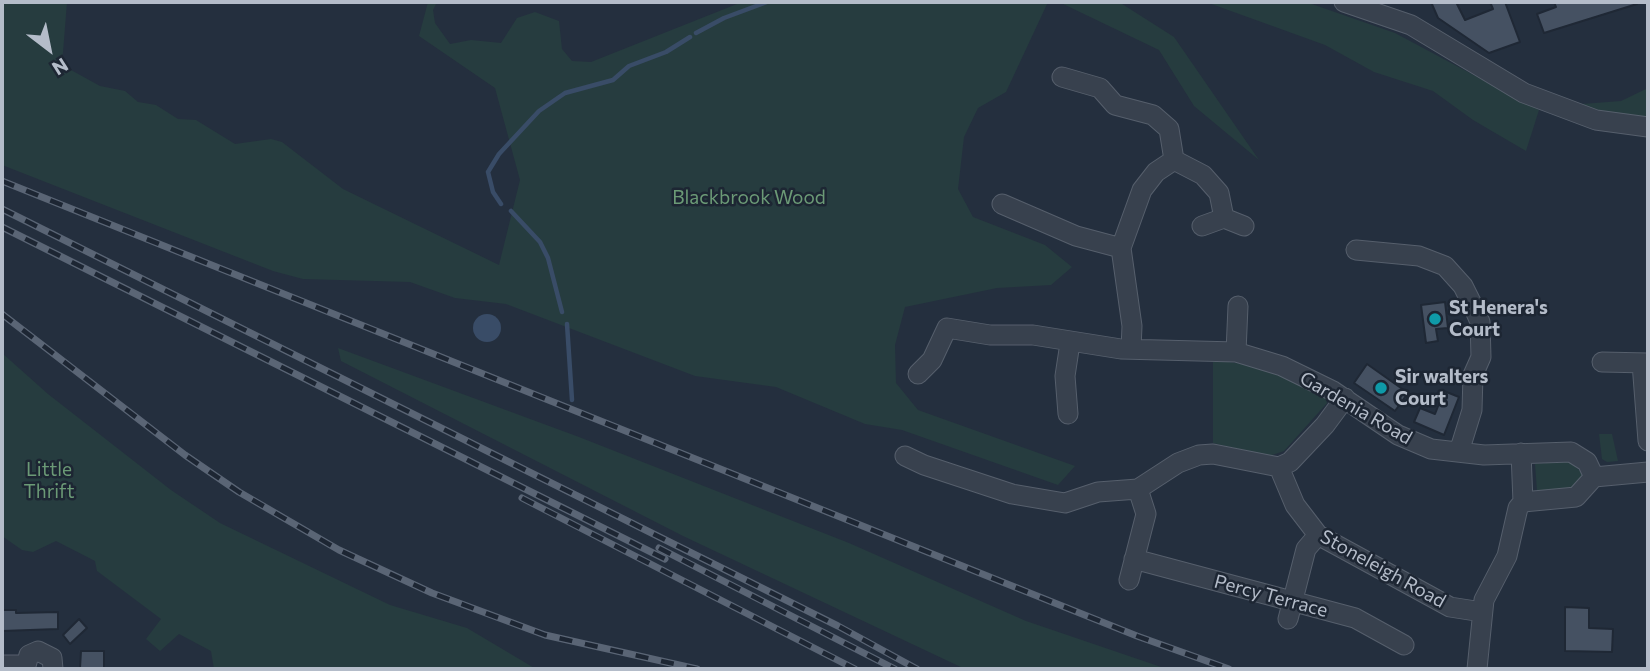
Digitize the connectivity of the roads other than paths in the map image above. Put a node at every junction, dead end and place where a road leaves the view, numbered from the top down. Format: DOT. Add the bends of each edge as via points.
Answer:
graph roads {
  1 [pos="1344,2"];
  2 [pos="1071,81"];
  3 [pos="1648,127"];
  4 [pos="1174,160"];
  5 [pos="1002,204"];
  6 [pos="1224,218"];
  7 [pos="1202,226"];
  8 [pos="1244,226"];
  9 [pos="1121,248"];
  10 [pos="1356,250"];
  11 [pos="1238,306"];
  12 [pos="1070,343"];
  13 [pos="1131,349"];
  14 [pos="1236,352"];
  15 [pos="1602,362"];
  16 [pos="1645,363"];
  17 [pos="918,374"];
  18 [pos="1345,398"];
  19 [pos="1068,414"];
  20 [pos="1648,441"];
  21 [pos="1459,453"];
  22 [pos="1521,453"];
  23 [pos="905,456"];
  24 [pos="1279,467"];
  25 [pos="1648,472"];
  26 [pos="1594,477"];
  27 [pos="1138,489"];
  28 [pos="1523,502"];
  29 [pos="1318,535"];
  30 [pos="1134,559"];
  31 [pos="1129,580"];
  32 [pos="1290,610"];
  33 [pos="1482,612"];
  34 [pos="1405,645"];
  35 [pos="2,665"];
  36 [pos="25,667"];
  37 [pos="53,669"];
  38 [pos="1477,669"];
  1 -- 3 [label="street" via="1411,25 1524,93 1596,120"];
  2 -- 4 [label="street" via="1100,88 1115,105 1153,115 1169,129"];
  4 -- 6 [label="street" via="1203,176 1219,193"];
  4 -- 9 [label="street" via="1156,172 1142,190"];
  5 -- 9 [label="street" via="1076,236"];
  6 -- 7 [label="street"];
  6 -- 8 [label="street"];
  9 -- 13 [label="street"];
  10 -- 21 [label="street" via="1419,256 1445,266 1463,286 1480,322 1481,357 1473,375 1472,410"];
  11 -- 14 [label="street"];
  12 -- 13 [label="street, Gardenia Road"];
  12 -- 17 [label="street, Gardenia Road" via="947,328 932,360"];
  12 -- 19 [label="street" via="1065,376"];
  13 -- 14 [label="street, Gardenia Road"];
  14 -- 18 [label="street, Gardenia Road" via="1282,366"];
  15 -- 16 [label="street"];
  16 -- 20 [label="street"];
  18 -- 21 [label="street, Gardenia Road" via="1398,435 1431,449"];
  18 -- 24 [label="street" via="1299,453"];
  21 -- 22 [label="street, Gardenia Road"];
  22 -- 26 [label="street, Gardenia Road" via="1571,452 1587,462"];
  22 -- 28 [label="street"];
  23 -- 27 [label="street" via="1012,494 1065,503 1088,494"];
  24 -- 27 [label="street" via="1207,454 1178,463"];
  24 -- 29 [label="street, Stoneleigh Road" via="1295,505"];
  25 -- 26 [label="street"];
  26 -- 28 [label="street" via="1576,497"];
  27 -- 30 [label="street" via="1146,514"];
  28 -- 33 [label="street" via="1507,556"];
  29 -- 32 [label="street" via="1306,549"];
  29 -- 33 [label="street, Stoneleigh Road" via="1450,607"];
  30 -- 31 [label="street"];
  30 -- 32 [label="street, Percy Terrace"];
  32 -- 34 [label="street, Percy Terrace" via="1355,618"];
  33 -- 38 [label="street"];
  35 -- 36 [label="street"];
  36 -- 37 [label="street" via="29,655 44,652 52,658"];
}
